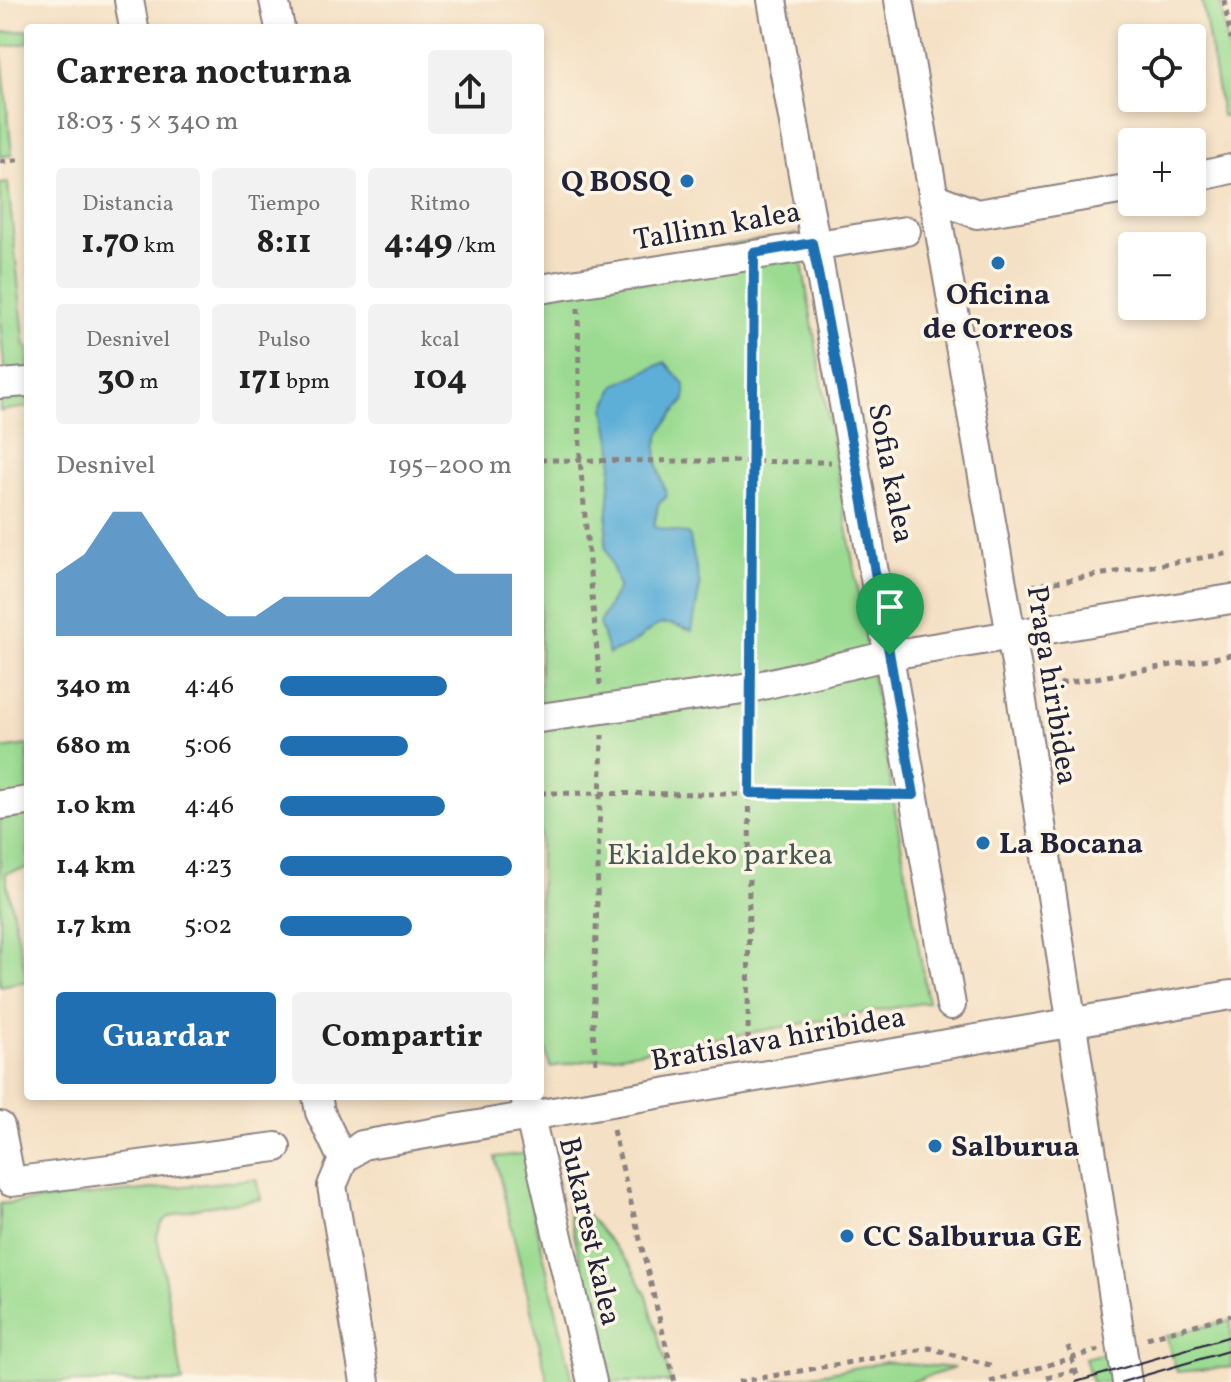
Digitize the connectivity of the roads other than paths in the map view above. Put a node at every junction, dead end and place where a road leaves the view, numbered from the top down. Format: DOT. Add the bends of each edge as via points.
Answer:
graph roads {
  1 [pos="129,0"];
  2 [pos="274,0"];
  3 [pos="772,0"];
  4 [pos="899,0"];
  5 [pos="133,24"];
  6 [pos="279,24"];
  7 [pos="1231,169"];
  8 [pos="1206,175"];
  9 [pos="1118,190"];
  10 [pos="933,197"];
  11 [pos="906,231"];
  12 [pos="812,243"];
  13 [pos="544,288"];
  14 [pos="24,382"];
  15 [pos="0,384"];
  16 [pos="1231,599"];
  17 [pos="1011,635"];
  18 [pos="890,655"];
  19 [pos="544,717"];
  20 [pos="24,802"];
  21 [pos="0,805"];
  22 [pos="1231,995"];
  23 [pos="951,1005"];
  24 [pos="1074,1021"];
  25 [pos="318,1100"];
  26 [pos="527,1106"];
  27 [pos="0,1126"];
  28 [pos="276,1147"];
  29 [pos="343,1160"];
  30 [pos="365,1382"];
  31 [pos="592,1382"];
  32 [pos="1127,1382"];
  1 -- 5 [label="street"];
  2 -- 6 [label="street"];
  3 -- 12 [label="street, Sofia kalea"];
  4 -- 10 [label="street, Praga hiribidea"];
  7 -- 8 [label="street"];
  9 -- 10 [label="street" via="977,214"];
  10 -- 17 [label="street, Praga hiribidea"];
  11 -- 12 [label="street, Tallinn kalea"];
  12 -- 13 [label="street, Tallinn kalea"];
  12 -- 18 [label="street, Sofia kalea"];
  14 -- 15 [label="street"];
  16 -- 17 [label="street"];
  17 -- 18 [label="street"];
  17 -- 24 [label="street, Praga hiribidea"];
  18 -- 19 [label="street" via="750,688"];
  18 -- 23 [label="street, Sofia kalea"];
  20 -- 21 [label="street"];
  22 -- 24 [label="street, Bratislava hiribidea"];
  24 -- 26 [label="street, Bratislava hiribidea"];
  24 -- 32 [label="street, Praga hiribidea"];
  25 -- 29 [label="street"];
  26 -- 29 [label="street, Bratislava hiribidea" via="376,1142"];
  26 -- 31 [label="street, Bukarest kalea"];
  27 -- 28 [label="street" via="11,1182"];
  29 -- 30 [label="street" via="332,1186"];
}
